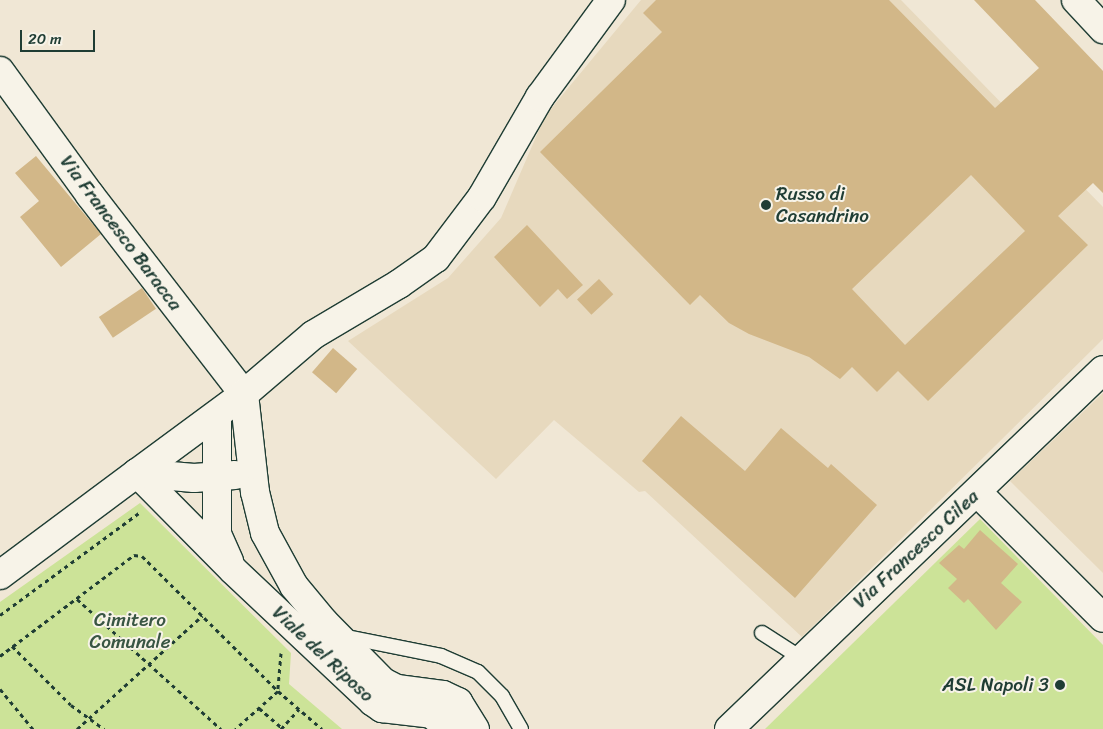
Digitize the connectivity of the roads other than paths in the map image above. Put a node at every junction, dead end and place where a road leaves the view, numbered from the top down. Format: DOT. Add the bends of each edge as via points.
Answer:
graph roads {
  1 [pos="611,0"];
  2 [pos="1076,0"];
  3 [pos="1103,29"];
  4 [pos="0,71"];
  5 [pos="1103,370"];
  6 [pos="244,394"];
  7 [pos="217,415"];
  8 [pos="253,467"];
  9 [pos="137,473"];
  10 [pos="217,477"];
  11 [pos="977,492"];
  12 [pos="217,509"];
  13 [pos="260,512"];
  14 [pos="233,570"];
  15 [pos="0,575"];
  16 [pos="1103,618"];
  17 [pos="762,633"];
  18 [pos="337,635"];
  19 [pos="801,658"];
  20 [pos="448,729"];
  21 [pos="475,729"];
  22 [pos="521,729"];
  23 [pos="729,729"];
  1 -- 6 [label="street" via="540,97 482,197 436,258 399,284 313,334"];
  2 -- 3 [label="street"];
  4 -- 6 [label="street, Via Francesco Baracca" via="90,195"];
  5 -- 11 [label="street, Via Francesco Cilea"];
  6 -- 7 [label="street"];
  6 -- 8 [label="street, Viale del Riposo"];
  7 -- 9 [label="street"];
  7 -- 10 [label="street, Viale del Riposo"];
  8 -- 10 [label="street" via="242,473"];
  8 -- 13 [label="street, Viale del Riposo"];
  9 -- 10 [label="street"];
  9 -- 14 [label="street, Viale del Riposo"];
  9 -- 15 [label="street"];
  10 -- 12 [label="street, Viale del Riposo"];
  11 -- 16 [label="street"];
  11 -- 19 [label="street, Via Francesco Cilea"];
  12 -- 13 [label="street, Viale del Riposo" via="224,496 238,491 249,495"];
  12 -- 14 [label="street, Viale del Riposo" via="217,534"];
  13 -- 18 [label="street, Viale del Riposo" via="265,533 294,586"];
  14 -- 20 [label="street, Viale del Riposo" via="373,702 382,708 432,714"];
  17 -- 19 [label="lane"];
  18 -- 21 [label="street, Viale del Riposo" via="383,682 398,689 443,695 458,702"];
  18 -- 22 [label="lane" via="441,656 478,672 502,696"];
  19 -- 23 [label="street, Via Francesco Cilea"];
}
